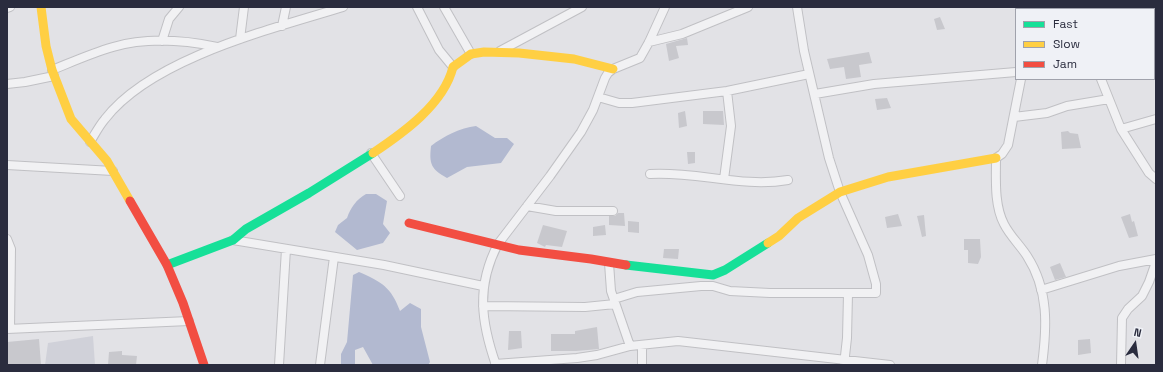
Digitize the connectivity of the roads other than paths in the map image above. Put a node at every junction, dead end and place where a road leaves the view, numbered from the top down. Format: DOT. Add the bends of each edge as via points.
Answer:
graph roads {
  1 [pos="41,7"];
  2 [pos="179,7"];
  3 [pos="244,7"];
  4 [pos="286,7"];
  5 [pos="343,7"];
  6 [pos="417,7"];
  7 [pos="444,7"];
  8 [pos="582,7"];
  9 [pos="665,7"];
  10 [pos="748,7"];
  11 [pos="797,7"];
  12 [pos="282,26"];
  13 [pos="240,39"];
  14 [pos="162,41"];
  15 [pos="649,42"];
  16 [pos="217,47"];
  17 [pos="499,52"];
  18 [pos="471,54"];
  19 [pos="453,67"];
  20 [pos="613,69"];
  21 [pos="1015,72"];
  22 [pos="53,73"];
  23 [pos="809,74"];
  24 [pos="1021,80"];
  25 [pos="1101,80"];
  26 [pos="7,84"];
  27 [pos="727,90"];
  28 [pos="814,94"];
  29 [pos="598,97"];
  30 [pos="1109,99"];
  31 [pos="1014,117"];
  32 [pos="1156,119"];
  33 [pos="1121,129"];
  34 [pos="90,142"];
  35 [pos="371,153"];
  36 [pos="996,158"];
  37 [pos="7,165"];
  38 [pos="113,171"];
  39 [pos="650,174"];
  40 [pos="724,179"];
  41 [pos="1156,179"];
  42 [pos="788,180"];
  43 [pos="840,192"];
  44 [pos="400,196"];
  45 [pos="527,206"];
  46 [pos="613,211"];
  47 [pos="409,223"];
  48 [pos="7,239"];
  49 [pos="233,240"];
  50 [pos="498,244"];
  51 [pos="286,249"];
  52 [pos="334,257"];
  53 [pos="1156,259"];
  54 [pos="1156,262"];
  55 [pos="609,263"];
  56 [pos="167,265"];
  57 [pos="713,275"];
  58 [pos="483,286"];
  59 [pos="713,286"];
  60 [pos="1041,290"];
  61 [pos="848,294"];
  62 [pos="615,301"];
  63 [pos="483,306"];
  64 [pos="189,321"];
  65 [pos="8,329"];
  66 [pos="630,346"];
  67 [pos="642,346"];
  68 [pos="844,362"];
  69 [pos="204,365"];
  70 [pos="279,365"];
  71 [pos="320,365"];
  72 [pos="496,365"];
  73 [pos="642,365"];
  74 [pos="890,365"];
  75 [pos="1042,365"];
  76 [pos="1121,365"];
  1 -- 22 [label="street" via="46,46"];
  2 -- 14 [label="street" via="169,20"];
  3 -- 13 [label="street"];
  4 -- 12 [label="street"];
  5 -- 12 [label="street"];
  6 -- 19 [label="street" via="439,50"];
  7 -- 18 [label="street"];
  8 -- 17 [label="street"];
  9 -- 15 [label="street"];
  10 -- 15 [label="street" via="682,34"];
  11 -- 23 [label="street"];
  12 -- 13 [label="street"];
  13 -- 16 [label="street"];
  14 -- 16 [label="street" via="183,41"];
  14 -- 22 [label="street" via="128,43 112,47"];
  15 -- 20 [label="street" via="640,58"];
  16 -- 34 [label="street" via="142,85 106,118"];
  17 -- 18 [label="street"];
  17 -- 20 [label="street" via="574,59"];
  18 -- 19 [label="street"];
  19 -- 35 [label="street" via="450,79 436,100 399,136"];
  20 -- 29 [label="street" via="605,78"];
  21 -- 28 [label="street" via="874,84"];
  22 -- 26 [label="street"];
  22 -- 34 [label="street" via="71,119"];
  23 -- 27 [label="street"];
  23 -- 28 [label="street"];
  24 -- 31 [label="street"];
  25 -- 30 [label="street"];
  27 -- 29 [label="street" via="632,104"];
  27 -- 40 [label="street" via="731,126"];
  28 -- 43 [label="street"];
  29 -- 45 [label="street" via="581,132"];
  30 -- 31 [label="street" via="1067,106 1047,113"];
  30 -- 33 [label="street"];
  31 -- 36 [label="street" via="1008,145"];
  32 -- 33 [label="street"];
  33 -- 41 [label="street" via="1149,173"];
  34 -- 38 [label="street"];
  35 -- 44 [label="street"];
  35 -- 49 [label="street" via="310,193 246,229"];
  36 -- 43 [label="street" via="882,179"];
  36 -- 60 [label="street" via="996,190 1001,216 1028,257"];
  37 -- 38 [label="street"];
  38 -- 56 [label="street"];
  39 -- 40 [label="street" via="683,174"];
  40 -- 42 [label="street" via="768,183"];
  43 -- 57 [label="street" via="798,218 779,236"];
  43 -- 61 [label="street" via="868,254 877,289 875,294"];
  45 -- 46 [label="street" via="556,211"];
  45 -- 50 [label="street"];
  47 -- 50 [label="street"];
  48 -- 65 [label="street" via="11,249"];
  49 -- 51 [label="street"];
  49 -- 56 [label="street"];
  50 -- 55 [label="street" via="535,254"];
  50 -- 58 [label="street"];
  51 -- 52 [label="street"];
  51 -- 70 [label="street"];
  52 -- 58 [label="street"];
  52 -- 71 [label="street"];
  53 -- 60 [label="street" via="1119,266"];
  54 -- 76 [label="street" via="1142,296 1122,318"];
  55 -- 57 [label="street"];
  55 -- 62 [label="street" via="611,291"];
  56 -- 64 [label="street"];
  57 -- 59 [label="street"];
  58 -- 63 [label="street"];
  59 -- 61 [label="street" via="730,291"];
  59 -- 62 [label="street" via="659,289"];
  60 -- 75 [label="street" via="1047,325"];
  61 -- 68 [label="street"];
  62 -- 63 [label="street" via="585,307"];
  62 -- 66 [label="street"];
  63 -- 72 [label="street" via="486,334"];
  64 -- 65 [label="street"];
  64 -- 69 [label="street"];
  66 -- 67 [label="street"];
  66 -- 72 [label="street" via="597,355"];
  67 -- 68 [label="street" via="661,342 690,341"];
  67 -- 73 [label="street"];
  68 -- 74 [label="street"];
}
